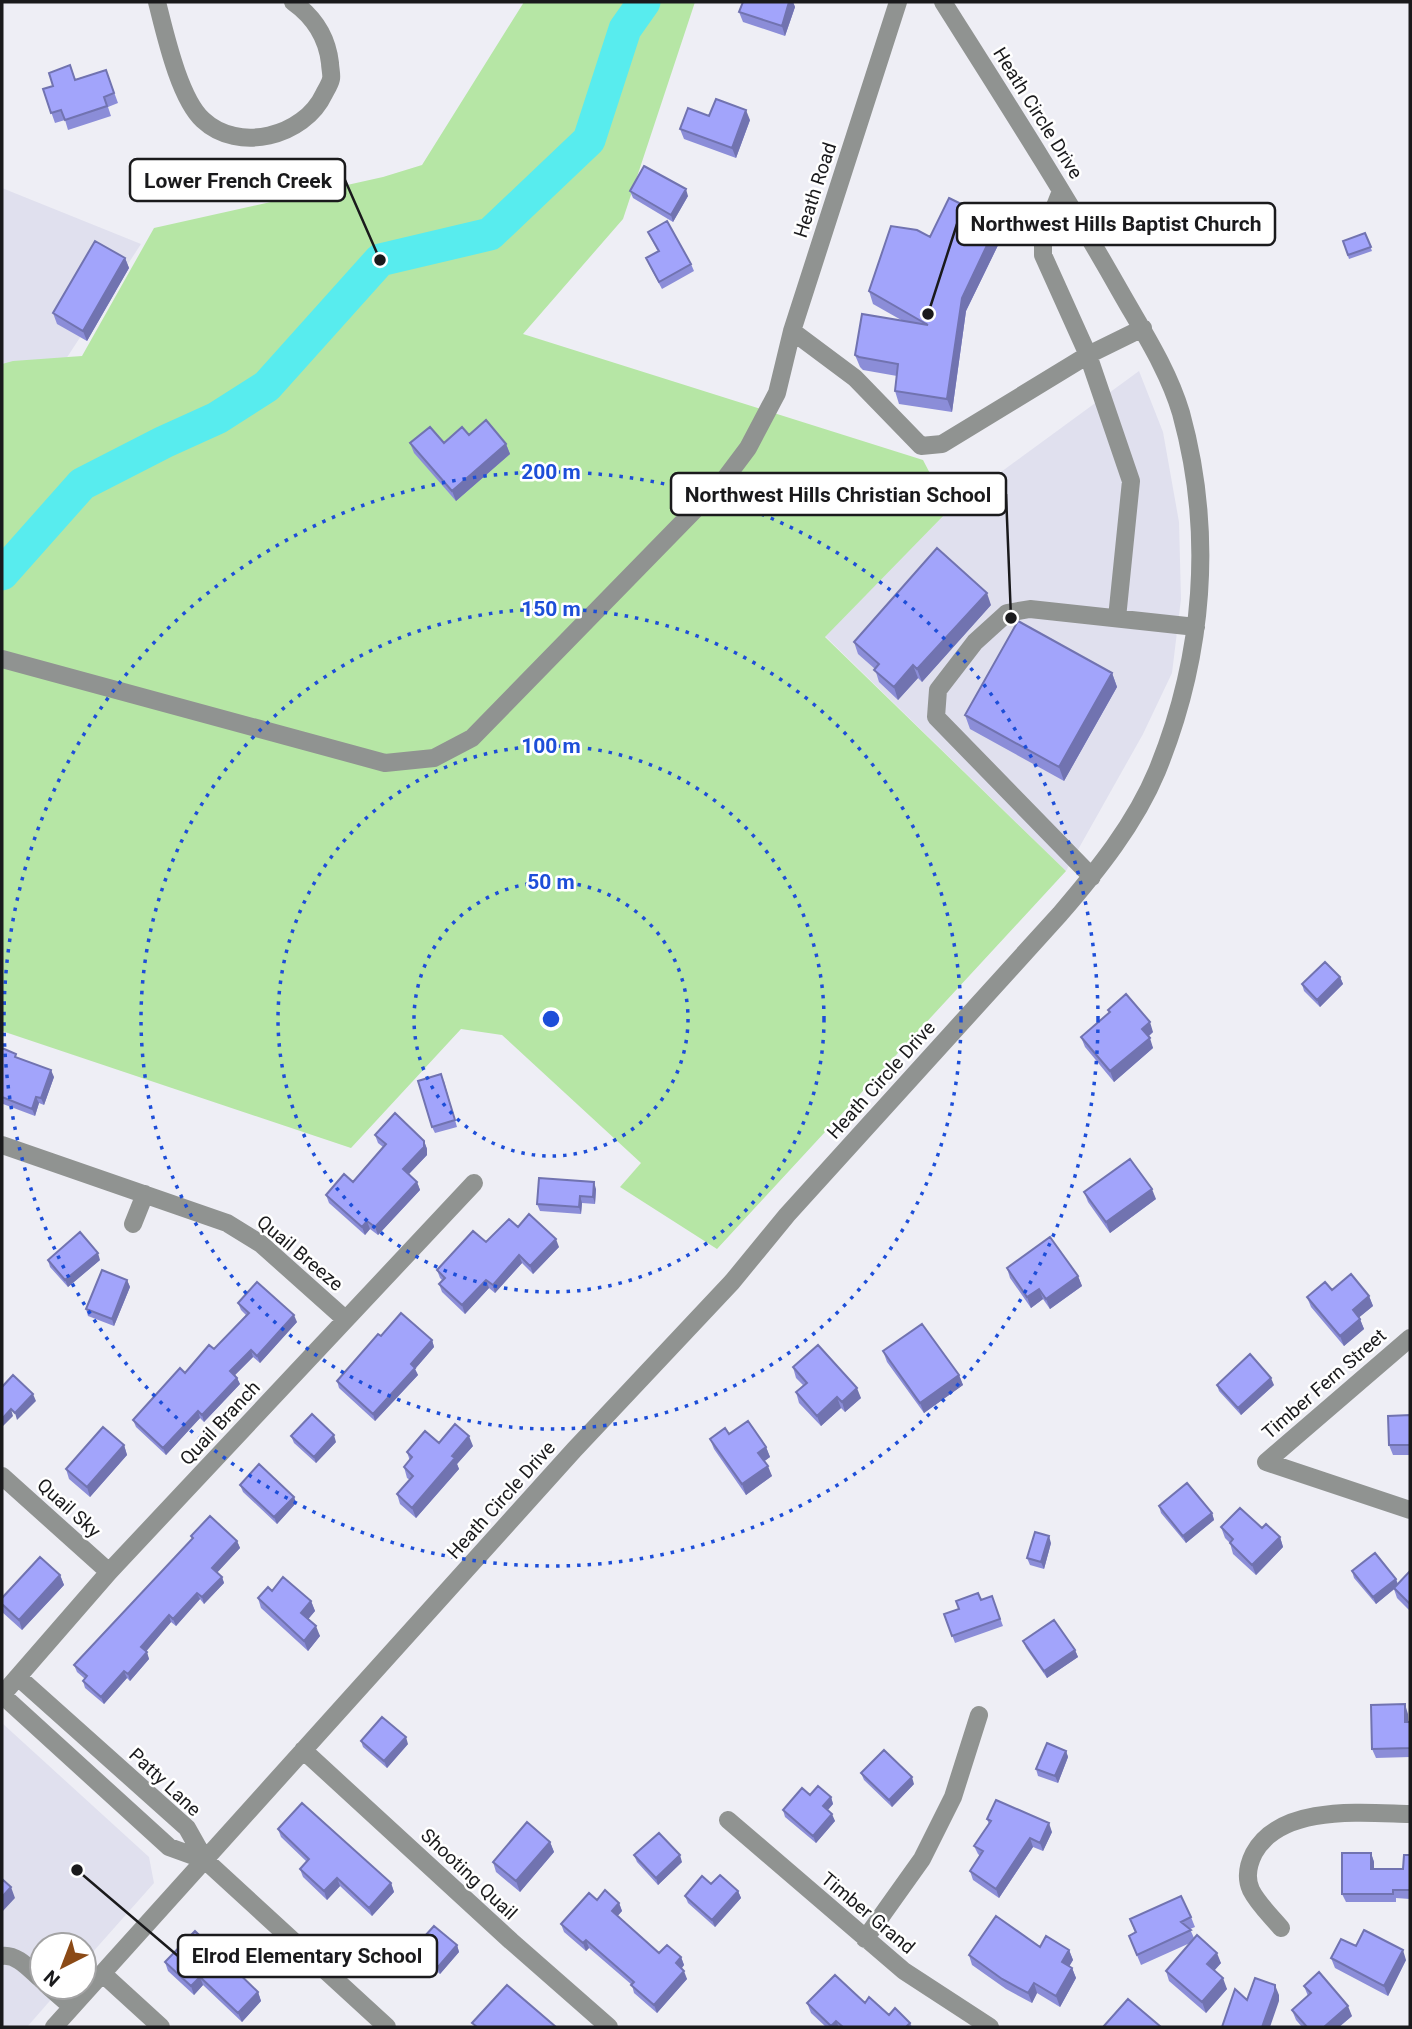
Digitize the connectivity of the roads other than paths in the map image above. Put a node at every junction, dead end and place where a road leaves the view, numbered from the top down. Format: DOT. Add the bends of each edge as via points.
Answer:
graph roads {
  1 [pos="157,2"];
  2 [pos="293,2"];
  3 [pos="898,2"];
  4 [pos="943,2"];
  5 [pos="1061,191"];
  6 [pos="1143,328"];
  7 [pos="792,331"];
  8 [pos="1088,355"];
  9 [pos="1117,618"];
  10 [pos="1196,626"];
  11 [pos="2,659"];
  12 [pos="1092,877"];
  13 [pos="2,1145"];
  14 [pos="474,1184"];
  15 [pos="145,1194"];
  16 [pos="133,1224"];
  17 [pos="345,1319"];
  18 [pos="1410,1338"];
  19 [pos="2,1476"];
  20 [pos="1410,1510"];
  21 [pos="109,1572"];
  22 [pos="18,1676"];
  23 [pos="2,1695"];
  24 [pos="979,1715"];
  25 [pos="303,1750"];
  26 [pos="1410,1814"];
  27 [pos="728,1820"];
  28 [pos="205,1860"];
  29 [pos="1281,1928"];
  30 [pos="865,1939"];
  31 [pos="2,1956"];
  32 [pos="28,1968"];
  33 [pos="103,1974"];
  34 [pos="65,2001"];
  35 [pos="72,2007"];
  36 [pos="54,2027"];
  37 [pos="161,2027"];
  38 [pos="387,2027"];
  39 [pos="609,2027"];
  40 [pos="990,2027"];
  1 -- 2 [label="street" via="188,100 201,119 222,134 248,139 282,132 307,118 321,102 331,79 329,52 321,32"];
  3 -- 7 [label="street, Heath Road"];
  4 -- 5 [label="street, Heath Circle Drive"];
  5 -- 6 [label="street, Heath Circle Drive"];
  5 -- 8 [label="street" via="1042,236 1043,255"];
  6 -- 8 [label="street"];
  6 -- 10 [label="street, Heath Circle Drive" via="1180,412 1194,478 1201,543"];
  7 -- 8 [label="street" via="855,378 920,446 942,444"];
  7 -- 11 [label="street, Heath Road" via="777,393 748,448 724,480 472,738 433,758 385,763"];
  8 -- 9 [label="street" via="1131,481"];
  9 -- 10 [label="street"];
  9 -- 12 [label="street" via="1030,609 1007,613 975,642 938,690 936,716"];
  10 -- 12 [label="street, Heath Circle Drive" via="1181,703 1157,772"];
  12 -- 25 [label="street, Heath Circle Drive" via="732,1282"];
  13 -- 15 [label="street, Quail Breeze"];
  14 -- 17 [label="street, Quail Branch"];
  15 -- 16 [label="street"];
  15 -- 17 [label="street, Quail Breeze" via="245,1233"];
  17 -- 21 [label="street, Quail Branch"];
  18 -- 20 [label="street, Timber Fern Street" via="1266,1462"];
  19 -- 21 [label="street, Quail Sky"];
  21 -- 22 [label="street, Quail Branch"];
  22 -- 23 [label="street, Quail Branch"];
  22 -- 28 [label="street, Patty Lane" via="187,1828"];
  23 -- 28 [label="street" via="169,1847"];
  24 -- 30 [label="street" via="953,1797 922,1859"];
  25 -- 28 [label="street, Heath Circle Drive"];
  25 -- 39 [label="street, Shooting Quail"];
  26 -- 29 [label="street" via="1313,1815 1282,1827 1257,1847 1247,1865 1250,1887"];
  27 -- 30 [label="street, Timber Grand"];
  28 -- 33 [label="street, Heath Circle Drive"];
  28 -- 38 [label="street"];
  30 -- 40 [label="street, Timber Grand"];
  31 -- 32 [label="street" via="11,1955"];
  33 -- 35 [label="street, Heath Circle Drive"];
  33 -- 37 [label="street"];
  34 -- 35 [label="street"];
  35 -- 36 [label="street, Heath Circle Drive"];
}
